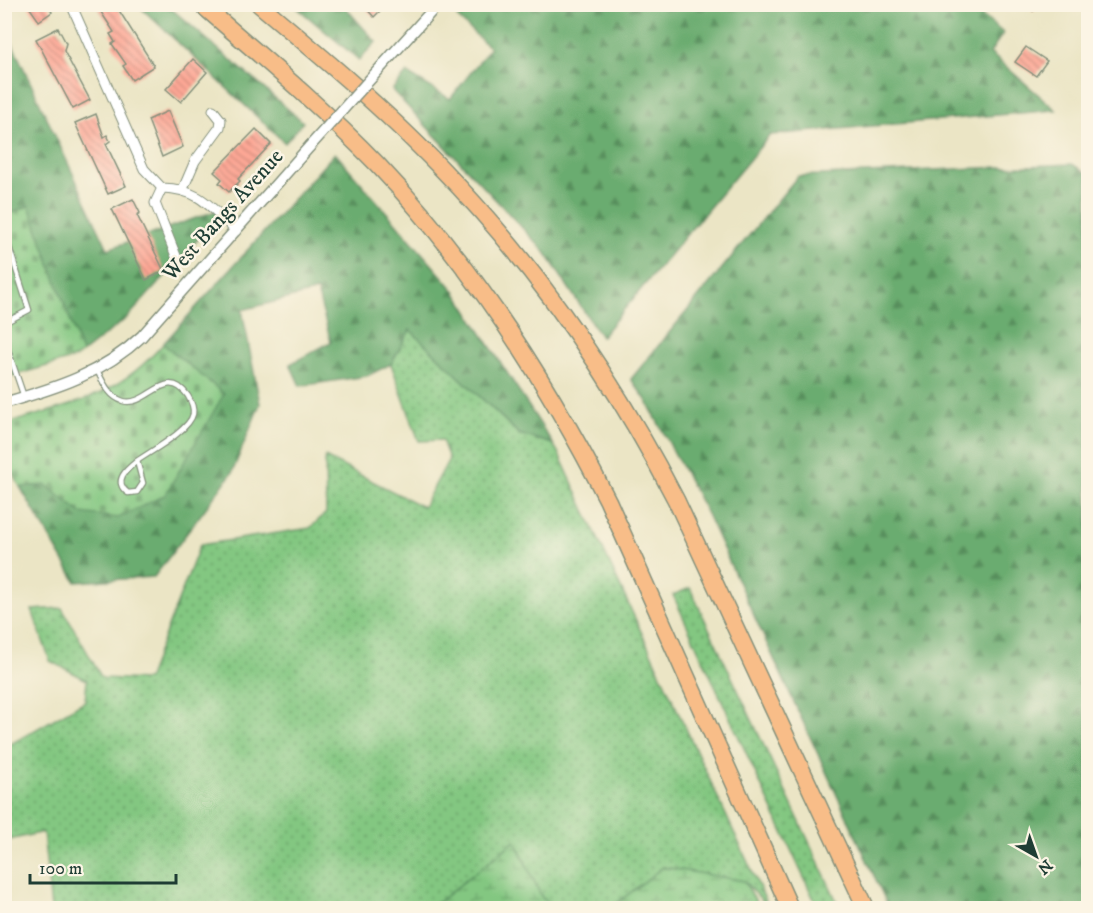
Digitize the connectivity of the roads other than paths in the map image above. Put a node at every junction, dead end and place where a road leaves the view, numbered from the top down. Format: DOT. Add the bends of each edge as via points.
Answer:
graph roads {
  1 [pos="71,4"];
  2 [pos="201,4"];
  3 [pos="260,4"];
  4 [pos="438,4"];
  5 [pos="213,110"];
  6 [pos="162,189"];
  7 [pos="183,189"];
  8 [pos="4,231"];
  9 [pos="236,231"];
  10 [pos="178,261"];
  11 [pos="4,322"];
  12 [pos="4,338"];
  13 [pos="97,370"];
  14 [pos="24,397"];
  15 [pos="4,403"];
  16 [pos="137,461"];
  17 [pos="790,909"];
  18 [pos="866,909"];
  1 -- 6 [label="street" via="144,169"];
  2 -- 17 [label="highway" via="280,71 376,162 454,254 528,357 608,501"];
  3 -- 18 [label="highway" via="439,166 524,262 579,336 676,500"];
  4 -- 9 [label="street, West Bangs Avenue, bridge"];
  5 -- 7 [label="street" via="221,120 220,127 195,161"];
  6 -- 7 [label="street"];
  6 -- 10 [label="street" via="155,203"];
  7 -- 9 [label="street" via="203,198"];
  8 -- 11 [label="lane" via="29,310"];
  9 -- 13 [label="street, West Bangs Avenue" via="142,336"];
  12 -- 14 [label="lane"];
  13 -- 14 [label="street, West Bangs Avenue" via="57,388"];
  13 -- 16 [label="lane" via="111,394 120,400 134,402 169,384 181,389 191,401 193,414 186,426"];
  14 -- 15 [label="street, West Bangs Avenue"];
  16 -- 16 [label="lane" via="121,478 128,493 137,492 142,483"];
}
